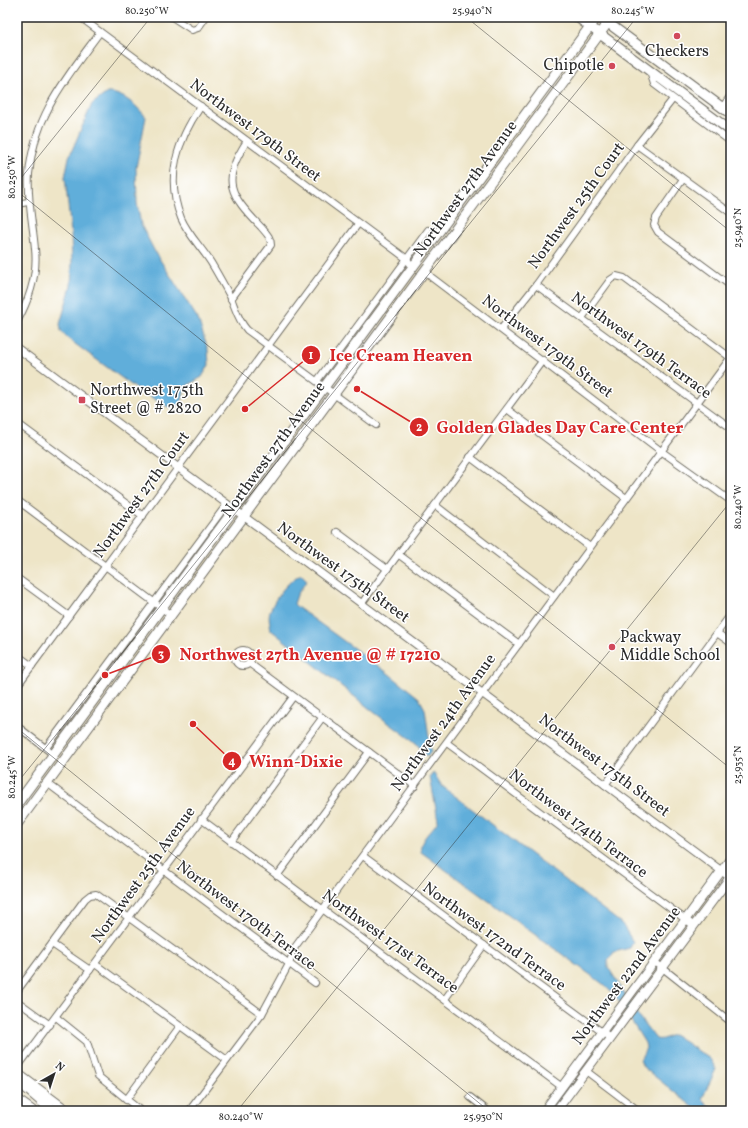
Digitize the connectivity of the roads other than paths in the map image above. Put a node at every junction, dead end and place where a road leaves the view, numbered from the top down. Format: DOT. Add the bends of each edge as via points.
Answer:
graph roads {
  1 [pos="80,17"];
  2 [pos="172,17"];
  3 [pos="206,17"];
  4 [pos="577,17"];
  5 [pos="598,17"];
  6 [pos="610,20"];
  7 [pos="590,27"];
  8 [pos="100,32"];
  9 [pos="599,34"];
  10 [pos="650,72"];
  11 [pos="731,95"];
  12 [pos="673,99"];
  13 [pos="687,99"];
  14 [pos="201,106"];
  15 [pos="722,108"];
  16 [pos="731,114"];
  17 [pos="731,131"];
  18 [pos="247,141"];
  19 [pos="731,142"];
  20 [pos="637,145"];
  21 [pos="490,164"];
  22 [pos="499,171"];
  23 [pos="683,179"];
  24 [pos="28,202"];
  25 [pos="17,204"];
  26 [pos="731,213"];
  27 [pos="358,224"];
  28 [pos="428,230"];
  29 [pos="427,249"];
  30 [pos="406,259"];
  31 [pos="413,268"];
  32 [pos="426,270"];
  33 [pos="536,284"];
  34 [pos="731,286"];
  35 [pos="413,288"];
  36 [pos="231,299"];
  37 [pos="582,318"];
  38 [pos="17,322"];
  39 [pos="501,329"];
  40 [pos="268,346"];
  41 [pos="17,348"];
  42 [pos="731,357"];
  43 [pos="543,360"];
  44 [pos="317,381"];
  45 [pos="325,387"];
  46 [pos="334,394"];
  47 [pos="697,403"];
  48 [pos="507,409"];
  49 [pos="17,423"];
  50 [pos="376,425"];
  51 [pos="731,428"];
  52 [pos="661,451"];
  53 [pos="470,457"];
  54 [pos="178,467"];
  55 [pos="626,498"];
  56 [pos="17,500"];
  57 [pos="731,501"];
  58 [pos="435,505"];
  59 [pos="230,507"];
  60 [pos="143,516"];
  61 [pos="243,517"];
  62 [pos="337,532"];
  63 [pos="590,547"];
  64 [pos="398,554"];
  65 [pos="106,566"];
  66 [pos="387,569"];
  67 [pos="17,578"];
  68 [pos="554,596"];
  69 [pos="362,603"];
  70 [pos="158,605"];
  71 [pos="731,614"];
  72 [pos="171,615"];
  73 [pos="69,616"];
  74 [pos="717,633"];
  75 [pos="731,643"];
  76 [pos="519,644"];
  77 [pos="17,655"];
  78 [pos="249,663"];
  79 [pos="32,666"];
  80 [pos="17,686"];
  81 [pos="100,692"];
  82 [pos="482,694"];
  83 [pos="293,697"];
  84 [pos="109,699"];
  85 [pos="322,718"];
  86 [pos="17,726"];
  87 [pos="447,743"];
  88 [pos="369,752"];
  89 [pos="50,754"];
  90 [pos="47,783"];
  91 [pos="605,785"];
  92 [pos="415,786"];
  93 [pos="17,804"];
  94 [pos="201,819"];
  95 [pos="17,824"];
  96 [pos="231,842"];
  97 [pos="363,856"];
  98 [pos="731,858"];
  99 [pos="164,871"];
  100 [pos="722,871"];
  101 [pos="277,876"];
  102 [pos="731,877"];
  103 [pos="323,909"];
  104 [pos="130,917"];
  105 [pos="686,920"];
  106 [pos="693,925"];
  107 [pos="52,944"];
  108 [pos="484,945"];
  109 [pos="654,962"];
  110 [pos="95,964"];
  111 [pos="289,964"];
  112 [pos="662,969"];
  113 [pos="90,970"];
  114 [pos="315,983"];
  115 [pos="17,991"];
  116 [pos="445,999"];
  117 [pos="17,1001"];
  118 [pos="262,1014"];
  119 [pos="56,1017"];
  120 [pos="731,1022"];
  121 [pos="50,1024"];
  122 [pos="180,1026"];
  123 [pos="602,1033"];
  124 [pos="610,1038"];
  125 [pos="226,1060"];
  126 [pos="17,1068"];
  127 [pos="586,1071"];
  128 [pos="17,1072"];
  129 [pos="17,1079"];
  130 [pos="562,1086"];
  131 [pos="470,1097"];
  132 [pos="126,1100"];
  133 [pos="17,1101"];
  134 [pos="31,1111"];
  135 [pos="54,1111"];
  136 [pos="69,1111"];
  137 [pos="141,1111"];
  138 [pos="189,1111"];
  139 [pos="488,1111"];
  140 [pos="544,1111"];
  141 [pos="556,1111"];
  142 [pos="639,1111"];
  1 -- 8 [label="street, Northwest 179th Street"];
  2 -- 3 [label="street" via="192,30 195,30"];
  4 -- 7 [label="main road"];
  5 -- 6 [label="main road"];
  5 -- 7 [label="main road, Northwest 27th Avenue"];
  6 -- 9 [label="main road, Northwest 27th Avenue"];
  6 -- 15 [label="main road"];
  7 -- 9 [label="main road"];
  7 -- 21 [label="main road, Northwest 27th Avenue"];
  8 -- 14 [label="street, Northwest 179th Street"];
  8 -- 24 [label="street" via="58,89 44,116 33,148"];
  9 -- 10 [label="main road"];
  9 -- 22 [label="main road, Northwest 27th Avenue"];
  10 -- 12 [label="street" via="654,84"];
  10 -- 13 [label="main road"];
  11 -- 15 [label="street"];
  12 -- 13 [label="main road"];
  12 -- 19 [label="street"];
  12 -- 20 [label="street, Northwest 25th Court"];
  13 -- 17 [label="main road"];
  14 -- 18 [label="street, Northwest 179th Street"];
  14 -- 36 [label="street" via="187,126 178,150 175,192 182,218 213,265"];
  15 -- 16 [label="main road"];
  18 -- 27 [label="street, Northwest 179th Street"];
  18 -- 36 [label="street" via="236,158 230,181 238,201 268,235 271,245"];
  20 -- 23 [label="street"];
  20 -- 33 [label="street, Northwest 25th Court"];
  21 -- 22 [label="main road"];
  21 -- 29 [label="main road, Northwest 27th Avenue"];
  22 -- 32 [label="main road, Northwest 27th Avenue"];
  23 -- 26 [label="street"];
  23 -- 34 [label="street" via="656,218 654,225 658,232"];
  24 -- 25 [label="street"];
  24 -- 38 [label="street" via="36,251 35,273 29,296"];
  27 -- 30 [label="street, Northwest 179th Street"];
  27 -- 40 [label="street, Northwest 27th Court"];
  28 -- 30 [label="street"];
  29 -- 31 [label="main road, Northwest 27th Avenue"];
  29 -- 32 [label="main road" via="423,264"];
  30 -- 31 [label="street, Northwest 179th Street"];
  30 -- 44 [label="street"];
  31 -- 35 [label="main road" via="416,273"];
  31 -- 45 [label="main road, Northwest 27th Avenue"];
  32 -- 35 [label="main road, Northwest 27th Avenue"];
  32 -- 39 [label="street, Northwest 179th Street" via="431,277"];
  33 -- 37 [label="street, Northwest 179th Terrace"];
  33 -- 39 [label="street, Northwest 25th Court"];
  35 -- 46 [label="main road, Northwest 27th Avenue"];
  36 -- 40 [label="street" via="242,324"];
  37 -- 42 [label="street" via="610,280 616,276 624,278"];
  37 -- 47 [label="street, Northwest 179th Terrace"];
  39 -- 43 [label="street, Northwest 179th Street"];
  40 -- 44 [label="street"];
  40 -- 54 [label="street, Northwest 27th Court"];
  41 -- 54 [label="street, Northwest 175th Street"];
  42 -- 47 [label="street, Northwest 24th Avenue"];
  43 -- 48 [label="street"];
  43 -- 52 [label="street, Northwest 179th Street"];
  44 -- 45 [label="street"];
  45 -- 46 [label="street"];
  45 -- 59 [label="main road, Northwest 27th Avenue"];
  46 -- 50 [label="street"];
  46 -- 61 [label="main road, Northwest 27th Avenue"];
  47 -- 51 [label="street, Northwest 179th Terrace"];
  47 -- 52 [label="street, Northwest 24th Avenue"];
  48 -- 53 [label="street"];
  48 -- 55 [label="street"];
  49 -- 60 [label="street"];
  52 -- 55 [label="street, Northwest 24th Avenue"];
  52 -- 57 [label="street, Northwest 179th Street"];
  53 -- 58 [label="street"];
  53 -- 63 [label="street"];
  54 -- 59 [label="street, Northwest 175th Street"];
  54 -- 60 [label="street, Northwest 27th Court"];
  55 -- 63 [label="street, Northwest 24th Avenue"];
  56 -- 65 [label="street"];
  58 -- 64 [label="street"];
  58 -- 68 [label="street"];
  59 -- 61 [label="street, Northwest 175th Street"];
  59 -- 70 [label="main road, Northwest 27th Avenue"];
  60 -- 65 [label="street, Northwest 27th Court"];
  61 -- 69 [label="street, Northwest 175th Street"];
  61 -- 72 [label="main road, Northwest 27th Avenue"];
  62 -- 66 [label="street"];
  63 -- 68 [label="street, Northwest 24th Avenue"];
  64 -- 66 [label="street"];
  64 -- 76 [label="street"];
  65 -- 70 [label="street"];
  65 -- 73 [label="street, Northwest 27th Court"];
  66 -- 69 [label="street"];
  67 -- 73 [label="street"];
  68 -- 76 [label="street, Northwest 24th Avenue"];
  69 -- 82 [label="street, Northwest 175th Street"];
  70 -- 72 [label="street"];
  70 -- 81 [label="main road, Northwest 27th Avenue"];
  70 -- 89 [label="street"];
  71 -- 74 [label="street"];
  72 -- 84 [label="main road, Northwest 27th Avenue"];
  73 -- 79 [label="street, Northwest 27th Court"];
  74 -- 75 [label="street"];
  74 -- 91 [label="street"];
  76 -- 82 [label="street, Northwest 24th Avenue"];
  77 -- 79 [label="street"];
  78 -- 83 [label="street"];
  79 -- 80 [label="street, Northwest 27th Court"];
  81 -- 84 [label="main road"];
  81 -- 89 [label="main road, Northwest 27th Avenue"];
  82 -- 87 [label="street, Northwest 24th Avenue"];
  82 -- 91 [label="street, Northwest 175th Street"];
  83 -- 85 [label="street"];
  83 -- 94 [label="street, Northwest 25th Avenue"];
  84 -- 90 [label="main road, Northwest 27th Avenue"];
  85 -- 88 [label="street"];
  85 -- 96 [label="street"];
  86 -- 89 [label="street"];
  87 -- 92 [label="street, Northwest 24th Avenue"];
  87 -- 105 [label="street, Northwest 174th Terrace"];
  88 -- 92 [label="street"];
  88 -- 101 [label="street"];
  89 -- 90 [label="main road"];
  89 -- 93 [label="main road, Northwest 27th Avenue"];
  90 -- 95 [label="main road, Northwest 27th Avenue"];
  90 -- 99 [label="street, Northwest 170th Terrace"];
  91 -- 100 [label="street, Northwest 175th Street"];
  92 -- 97 [label="street, Northwest 24th Avenue"];
  94 -- 96 [label="street, Northwest 171st Terrace"];
  94 -- 99 [label="street, Northwest 25th Avenue"];
  96 -- 101 [label="street, Northwest 171st Terrace"];
  97 -- 103 [label="street, Northwest 24th Avenue"];
  97 -- 108 [label="street, Northwest 172nd Terrace"];
  98 -- 100 [label="main road, Northwest 22nd Avenue"];
  99 -- 104 [label="street, Northwest 25th Avenue"];
  99 -- 111 [label="street, Northwest 170th Terrace"];
  100 -- 102 [label="street, Northwest 175th Street"];
  100 -- 105 [label="main road, Northwest 22nd Avenue"];
  101 -- 103 [label="street, Northwest 171st Terrace"];
  102 -- 106 [label="main road, Northwest 22nd Avenue"];
  103 -- 111 [label="street, Northwest 24th Avenue" via="296,948"];
  103 -- 116 [label="street, Northwest 171st Terrace"];
  104 -- 107 [label="street" via="96,894 90,895 84,899"];
  104 -- 110 [label="street, Northwest 25th Avenue"];
  104 -- 118 [label="street"];
  105 -- 106 [label="street, Northwest 174th Terrace"];
  105 -- 109 [label="main road, Northwest 22nd Avenue"];
  106 -- 112 [label="main road, Northwest 22nd Avenue"];
  107 -- 113 [label="street"];
  107 -- 115 [label="street"];
  108 -- 116 [label="street"];
  108 -- 123 [label="street, Northwest 172nd Terrace"];
  109 -- 112 [label="street"];
  109 -- 123 [label="main road, Northwest 22nd Avenue"];
  110 -- 113 [label="street, Northwest 25th Avenue"];
  110 -- 122 [label="street"];
  111 -- 114 [label="street, Northwest 170th Terrace"];
  111 -- 118 [label="street, Northwest 24th Avenue"];
  112 -- 120 [label="street"];
  112 -- 124 [label="main road, Northwest 22nd Avenue"];
  113 -- 119 [label="street, Northwest 25th Avenue"];
  116 -- 130 [label="street, Northwest 171st Terrace"];
  117 -- 121 [label="street"];
  118 -- 125 [label="street, Northwest 24th Avenue"];
  119 -- 121 [label="street, Northwest 25th Avenue"];
  119 -- 132 [label="street" via="87,1042 98,1076"];
  121 -- 126 [label="street, Northwest 25th Avenue"];
  122 -- 125 [label="street"];
  122 -- 132 [label="street"];
  123 -- 124 [label="street, Northwest 172nd Terrace"];
  123 -- 130 [label="main road, Northwest 22nd Avenue"];
  124 -- 127 [label="main road, Northwest 22nd Avenue"];
  125 -- 138 [label="street, Northwest 24th Avenue"];
  127 -- 141 [label="main road, Northwest 22nd Avenue"];
  127 -- 142 [label="street"];
  128 -- 136 [label="street"];
  129 -- 135 [label="highway"];
  130 -- 140 [label="main road, Northwest 22nd Avenue"];
  131 -- 139 [label="street"];
  132 -- 137 [label="street"];
  133 -- 134 [label="highway"];
}
